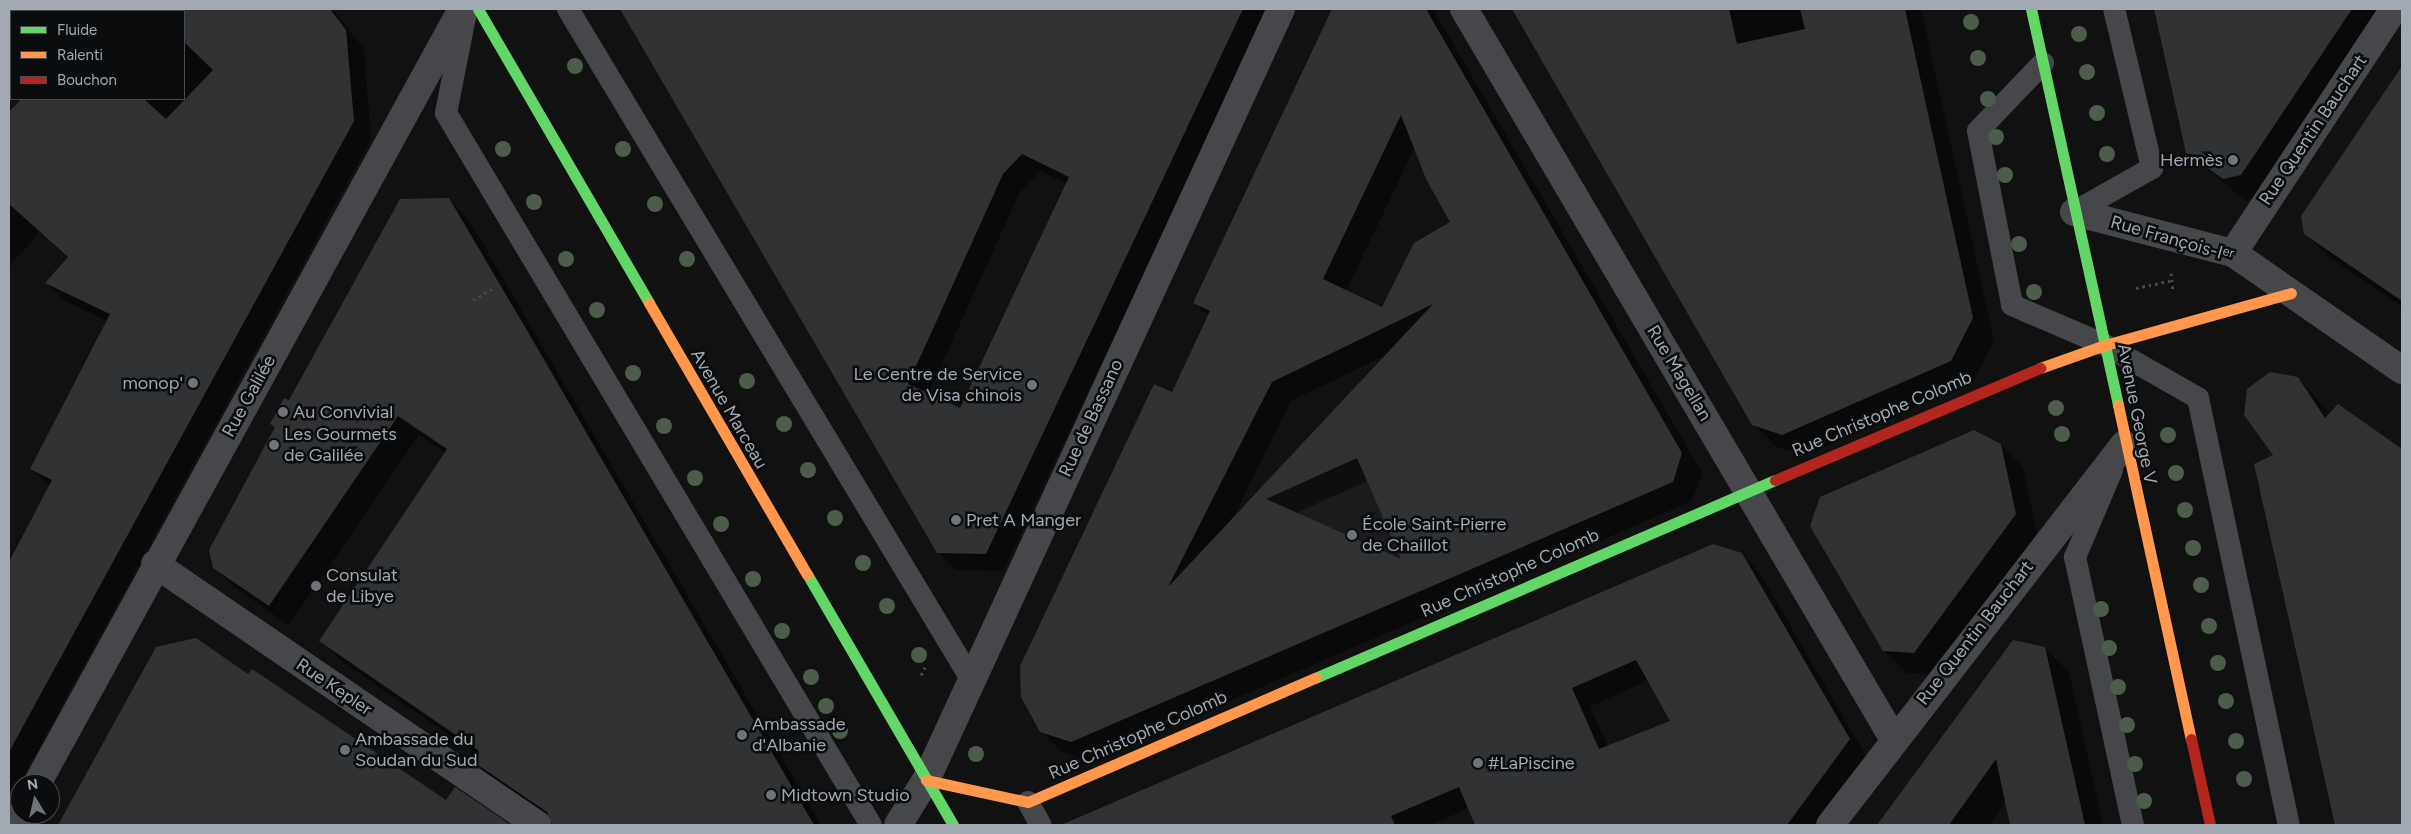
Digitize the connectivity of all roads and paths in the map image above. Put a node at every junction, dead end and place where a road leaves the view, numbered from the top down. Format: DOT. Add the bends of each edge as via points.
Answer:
graph roads {
  1 [pos="462,9"];
  2 [pos="466,9"];
  3 [pos="478,9"];
  4 [pos="568,9"];
  5 [pos="1281,9"];
  6 [pos="1464,9"];
  7 [pos="2031,9"];
  8 [pos="2114,9"];
  9 [pos="2394,9"];
  10 [pos="2043,63"];
  11 [pos="2074,212"];
  12 [pos="2233,253"];
  13 [pos="2172,268"];
  14 [pos="2170,281"];
  15 [pos="2136,288"];
  16 [pos="492,289"];
  17 [pos="2291,293"];
  18 [pos="2177,298"];
  19 [pos="473,300"];
  20 [pos="2105,345"];
  21 [pos="2402,370"];
  22 [pos="2124,444"];
  23 [pos="1749,489"];
  24 [pos="155,564"];
  25 [pos="971,678"];
  26 [pos="1893,738"];
  27 [pos="42,774"];
  28 [pos="926,780"];
  29 [pos="1028,802"];
  30 [pos="538,825"];
  31 [pos="871,825"];
  32 [pos="898,825"];
  33 [pos="953,825"];
  34 [pos="1041,825"];
  35 [pos="1830,825"];
  36 [pos="2133,825"];
  37 [pos="2210,825"];
  38 [pos="2289,825"];
  1 -- 24 [label="street, Rue Galilée"];
  2 -- 31 [label="lane" via="446,113"];
  3 -- 28 [label="street, Avenue Marceau"];
  4 -- 25 [label="lane"];
  5 -- 25 [label="street, Rue de Bassano"];
  6 -- 23 [label="street, Rue Magellan"];
  7 -- 10 [label="street, Avenue George V"];
  8 -- 11 [label="lane" via="2152,168"];
  9 -- 12 [label="street, Rue Quentin Bauchart"];
  10 -- 11 [label="street, Avenue George V"];
  10 -- 20 [label="lane" via="1978,131 2012,305"];
  11 -- 12 [label="street, Rue François-Iᵉʳ"];
  11 -- 20 [label="street, Avenue George V"];
  12 -- 17 [label="street, Rue François-Iᵉʳ"];
  13 -- 14 [label="path"];
  14 -- 15 [label="path"];
  14 -- 18 [label="path"];
  16 -- 19 [label="path"];
  17 -- 20 [label="street"];
  17 -- 21 [label="street, Rue François-Iᵉʳ"];
  20 -- 22 [label="street, Avenue George V"];
  20 -- 23 [label="street, Rue Christophe Colomb" via="2006,381"];
  20 -- 38 [label="lane" via="2198,398"];
  22 -- 26 [label="street, Rue Quentin Bauchart"];
  22 -- 36 [label="lane" via="2074,557"];
  22 -- 37 [label="street, Avenue George V"];
  23 -- 26 [label="street, Rue Magellan"];
  23 -- 29 [label="street, Rue Christophe Colomb"];
  24 -- 27 [label="street, Rue Galilée"];
  24 -- 30 [label="street, Rue Kepler"];
  25 -- 28 [label="street, Rue de Bassano"];
  26 -- 35 [label="street, Rue Quentin Bauchart"];
  28 -- 29 [label="street"];
  28 -- 32 [label="street, Rue de Bassano"];
  28 -- 33 [label="street, Avenue Marceau"];
  29 -- 34 [label="lane"];
}
